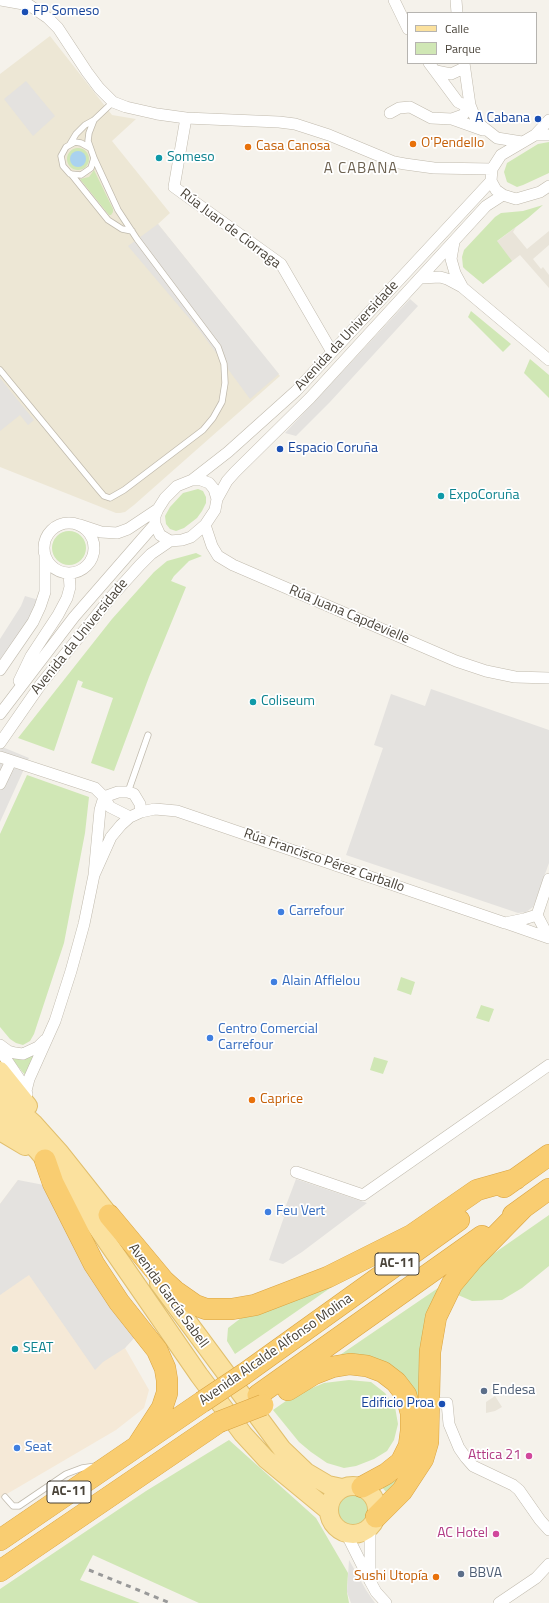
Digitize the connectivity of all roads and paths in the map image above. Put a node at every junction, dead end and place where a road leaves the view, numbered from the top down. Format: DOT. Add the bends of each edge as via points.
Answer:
graph roads {
  1 [pos="0,0"];
  2 [pos="394,0"];
  3 [pos="456,0"];
  4 [pos="28,3"];
  5 [pos="457,12"];
  6 [pos="407,27"];
  7 [pos="464,66"];
  8 [pos="432,67"];
  9 [pos="113,102"];
  10 [pos="470,105"];
  11 [pos="390,113"];
  12 [pos="186,118"];
  13 [pos="452,119"];
  14 [pos="94,120"];
  15 [pos="549,120"];
  16 [pos="535,135"];
  17 [pos="549,135"];
  18 [pos="494,136"];
  19 [pos="522,142"];
  20 [pos="70,144"];
  21 [pos="90,148"];
  22 [pos="501,155"];
  23 [pos="94,158"];
  24 [pos="492,169"];
  25 [pos="70,174"];
  26 [pos="491,181"];
  27 [pos="546,192"];
  28 [pos="503,195"];
  29 [pos="132,231"];
  30 [pos="454,242"];
  31 [pos="421,278"];
  32 [pos="462,287"];
  33 [pos="332,352"];
  34 [pos="549,360"];
  35 [pos="0,370"];
  36 [pos="192,480"];
  37 [pos="217,499"];
  38 [pos="158,509"];
  39 [pos="155,524"];
  40 [pos="80,525"];
  41 [pos="205,526"];
  42 [pos="170,541"];
  43 [pos="45,556"];
  44 [pos="65,572"];
  45 [pos="45,592"];
  46 [pos="0,670"];
  47 [pos="515,677"];
  48 [pos="549,678"];
  49 [pos="549,682"];
  50 [pos="8,704"];
  51 [pos="0,714"];
  52 [pos="148,735"];
  53 [pos="0,743"];
  54 [pos="5,759"];
  55 [pos="0,784"];
  56 [pos="128,792"];
  57 [pos="104,797"];
  58 [pos="141,812"];
  59 [pos="130,817"];
  60 [pos="94,875"];
  61 [pos="549,879"];
  62 [pos="537,915"];
  63 [pos="505,923"];
  64 [pos="50,1033"];
  65 [pos="0,1045"];
  66 [pos="0,1050"];
  67 [pos="549,1065"];
  68 [pos="0,1071"];
  69 [pos="26,1091"];
  70 [pos="0,1093"];
  71 [pos="32,1110"];
  72 [pos="0,1112"];
  73 [pos="0,1131"];
  74 [pos="48,1154"];
  75 [pos="549,1155"];
  76 [pos="296,1172"];
  77 [pos="516,1179"];
  78 [pos="549,1189"];
  79 [pos="524,1207"];
  80 [pos="109,1215"];
  81 [pos="260,1400"];
  82 [pos="441,1403"];
  83 [pos="265,1428"];
  84 [pos="138,1445"];
  85 [pos="401,1462"];
  86 [pos="104,1468"];
  87 [pos="352,1488"];
  88 [pos="5,1496"];
  89 [pos="329,1511"];
  90 [pos="373,1522"];
  91 [pos="549,1530"];
  92 [pos="346,1533"];
  93 [pos="0,1540"];
  94 [pos="549,1564"];
  95 [pos="0,1571"];
  96 [pos="549,1574"];
  97 [pos="536,1578"];
  98 [pos="370,1581"];
  99 [pos="386,1603"];
  100 [pos="499,1603"];
  1 -- 4 [label="street"];
  2 -- 6 [label="street"];
  3 -- 5 [label="street"];
  4 -- 9 [label="street" via="58,28 87,72"];
  7 -- 8 [label="street" via="451,74"];
  7 -- 10 [label="street"];
  8 -- 10 [label="street" via="458,102"];
  9 -- 12 [label="street" via="140,111"];
  9 -- 14 [label="lane"];
  10 -- 13 [label="street" via="463,115"];
  10 -- 18 [label="street" via="478,123"];
  11 -- 13 [label="street" via="399,108 410,107 431,118"];
  12 -- 24 [label="street" via="296,124 394,162 434,168"];
  12 -- 33 [label="street, Rúa Juan de Ciorraga" via="174,187 281,264"];
  13 -- 18 [label="street"];
  14 -- 20 [label="lane" via="84,125"];
  14 -- 21 [label="lane" via="88,133"];
  15 -- 16 [label="street"];
  16 -- 17 [label="street"];
  16 -- 19 [label="street"];
  18 -- 19 [label="street"];
  18 -- 22 [label="street" via="500,146"];
  19 -- 22 [label="street"];
  20 -- 21 [label="lane" via="81,143"];
  20 -- 25 [label="lane" via="61,156 63,166"];
  21 -- 23 [label="lane"];
  22 -- 24 [label="street"];
  23 -- 25 [label="lane" via="86,172"];
  23 -- 29 [label="lane" via="118,210"];
  24 -- 26 [label="street"];
  25 -- 29 [label="lane" via="108,220 122,229"];
  26 -- 28 [label="street" via="496,190"];
  26 -- 33 [label="street, Avenida da Universidade"];
  27 -- 28 [label="street" via="516,199"];
  28 -- 30 [label="street, Avenida da Universidade" via="486,206"];
  29 -- 35 [label="lane" via="209,333 218,347 224,364 222,402 202,430 110,498 104,496"];
  30 -- 31 [label="street, Avenida da Universidade"];
  30 -- 32 [label="street" via="451,259"];
  31 -- 32 [label="street" via="440,277"];
  31 -- 37 [label="street, Avenida da Universidade" via="310,398 235,472"];
  32 -- 34 [label="street"];
  33 -- 36 [label="street, Avenida da Universidade" via="296,391 228,452"];
  36 -- 37 [label="street" via="209,483"];
  36 -- 38 [label="street" via="171,491"];
  37 -- 41 [label="street" via="215,510"];
  38 -- 39 [label="street"];
  38 -- 40 [label="street" via="128,529 117,533 102,532"];
  39 -- 42 [label="street" via="160,534"];
  39 -- 50 [label="street, Avenida da Universidade" via="74,617"];
  40 -- 43 [label="street" via="64,523 49,532 45,539"];
  40 -- 44 [label="street" via="92,537 94,554 85,568 77,572"];
  41 -- 42 [label="street" via="182,540"];
  41 -- 47 [label="street, Rúa Juana Capdevielle" via="218,556 233,565 456,660 486,671"];
  42 -- 53 [label="street, Avenida da Universidade" via="140,564 112,596 41,684"];
  43 -- 44 [label="street" via="54,568"];
  43 -- 45 [label="street"];
  44 -- 45 [label="street"];
  44 -- 50 [label="street, Avenida da Universidade" via="70,587 67,598 31,656"];
  45 -- 46 [label="street" via="33,622"];
  47 -- 48 [label="street, Rúa Juana Capdevielle"];
  47 -- 49 [label="street, Rúa Juana Capdevielle"];
  50 -- 51 [label="street, Avenida da Universidade"];
  52 -- 56 [label="lane"];
  54 -- 55 [label="street"];
  54 -- 57 [label="street" via="95,788"];
  56 -- 57 [label="street"];
  56 -- 58 [label="street" via="138,798"];
  57 -- 59 [label="street" via="110,807"];
  57 -- 60 [label="street, Rúa Francisco Pérez Carballo" via="100,810"];
  58 -- 59 [label="street, Rúa Francisco Pérez Carballo"];
  58 -- 63 [label="street, Rúa Francisco Pérez Carballo" via="155,809 177,811"];
  59 -- 60 [label="street, Rúa Francisco Pérez Carballo" via="111,837"];
  60 -- 64 [label="street, Rúa Francisco Pérez Carballo" via="71,971"];
  61 -- 62 [label="street"];
  62 -- 63 [label="street"];
  62 -- 63 [label="street, Rúa Francisco Pérez Carballo" via="549,938"];
  64 -- 65 [label="street" via="38,1047 22,1054 15,1054"];
  64 -- 69 [label="street, Rúa Francisco Pérez Carballo"];
  66 -- 69 [label="street"];
  67 -- 76 [label="street" via="363,1195"];
  68 -- 71 [label="main road"];
  69 -- 71 [label="street"];
  70 -- 74 [label="main road, Avenida García Sabell" via="34,1124"];
  71 -- 74 [label="main road"];
  72 -- 74 [label="main road, Avenida García Sabell"];
  73 -- 74 [label="main road" via="23,1145"];
  74 -- 80 [label="main road, Avenida García Sabell"];
  74 -- 84 [label="highway" via="53,1183 94,1264 156,1350 164,1368 167,1380 162,1408"];
  74 -- 89 [label="main road, Avenida García Sabell" via="199,1375 243,1434 266,1459"];
  75 -- 77 [label="highway, Avenida Alcalde Alfonso Molina / AC-11"];
  77 -- 80 [label="highway" via="477,1190 412,1235 328,1277 260,1304 232,1309 206,1309 195,1305 175,1291"];
  77 -- 84 [label="highway, Avenida Alcalde Alfonso Molina / AC-11, bridge" via="244,1374"];
  78 -- 79 [label="highway, Avenida Alcalde Alfonso Molina / AC-11"];
  79 -- 81 [label="highway, Avenida Alcalde Alfonso Molina / AC-11"];
  79 -- 90 [label="highway" via="452,1284 436,1317 430,1352 428,1442 423,1459 402,1491"];
  80 -- 83 [label="main road, Avenida García Sabell"];
  81 -- 85 [label="highway" via="332,1367 350,1364 367,1366 383,1372 396,1382 406,1396 411,1413 409,1446"];
  81 -- 95 [label="highway, Avenida Alcalde Alfonso Molina / AC-11, bridge" via="219,1422"];
  82 -- 91 [label="street" via="447,1403 449,1424 466,1458 478,1469 519,1490"];
  83 -- 85 [label="main road" via="301,1459 322,1473 341,1480 357,1481 374,1476"];
  83 -- 87 [label="main road, Avenida García Sabell" via="306,1472 328,1485"];
  84 -- 86 [label="highway, Avenida Alcalde Alfonso Molina / AC-11"];
  85 -- 87 [label="highway" via="386,1474"];
  86 -- 88 [label="lane" via="93,1466 66,1474 19,1506 13,1506"];
  86 -- 93 [label="highway, Avenida Alcalde Alfonso Molina / AC-11"];
  87 -- 89 [label="main road" via="333,1496"];
  87 -- 90 [label="main road" via="368,1491 373,1496 376,1503"];
  89 -- 92 [label="main road" via="334,1525"];
  90 -- 92 [label="main road" via="358,1533"];
  90 -- 98 [label="street"];
  92 -- 98 [label="street"];
  94 -- 97 [label="street"];
  96 -- 97 [label="street"];
  97 -- 100 [label="street"];
  98 -- 99 [label="street"];
}
